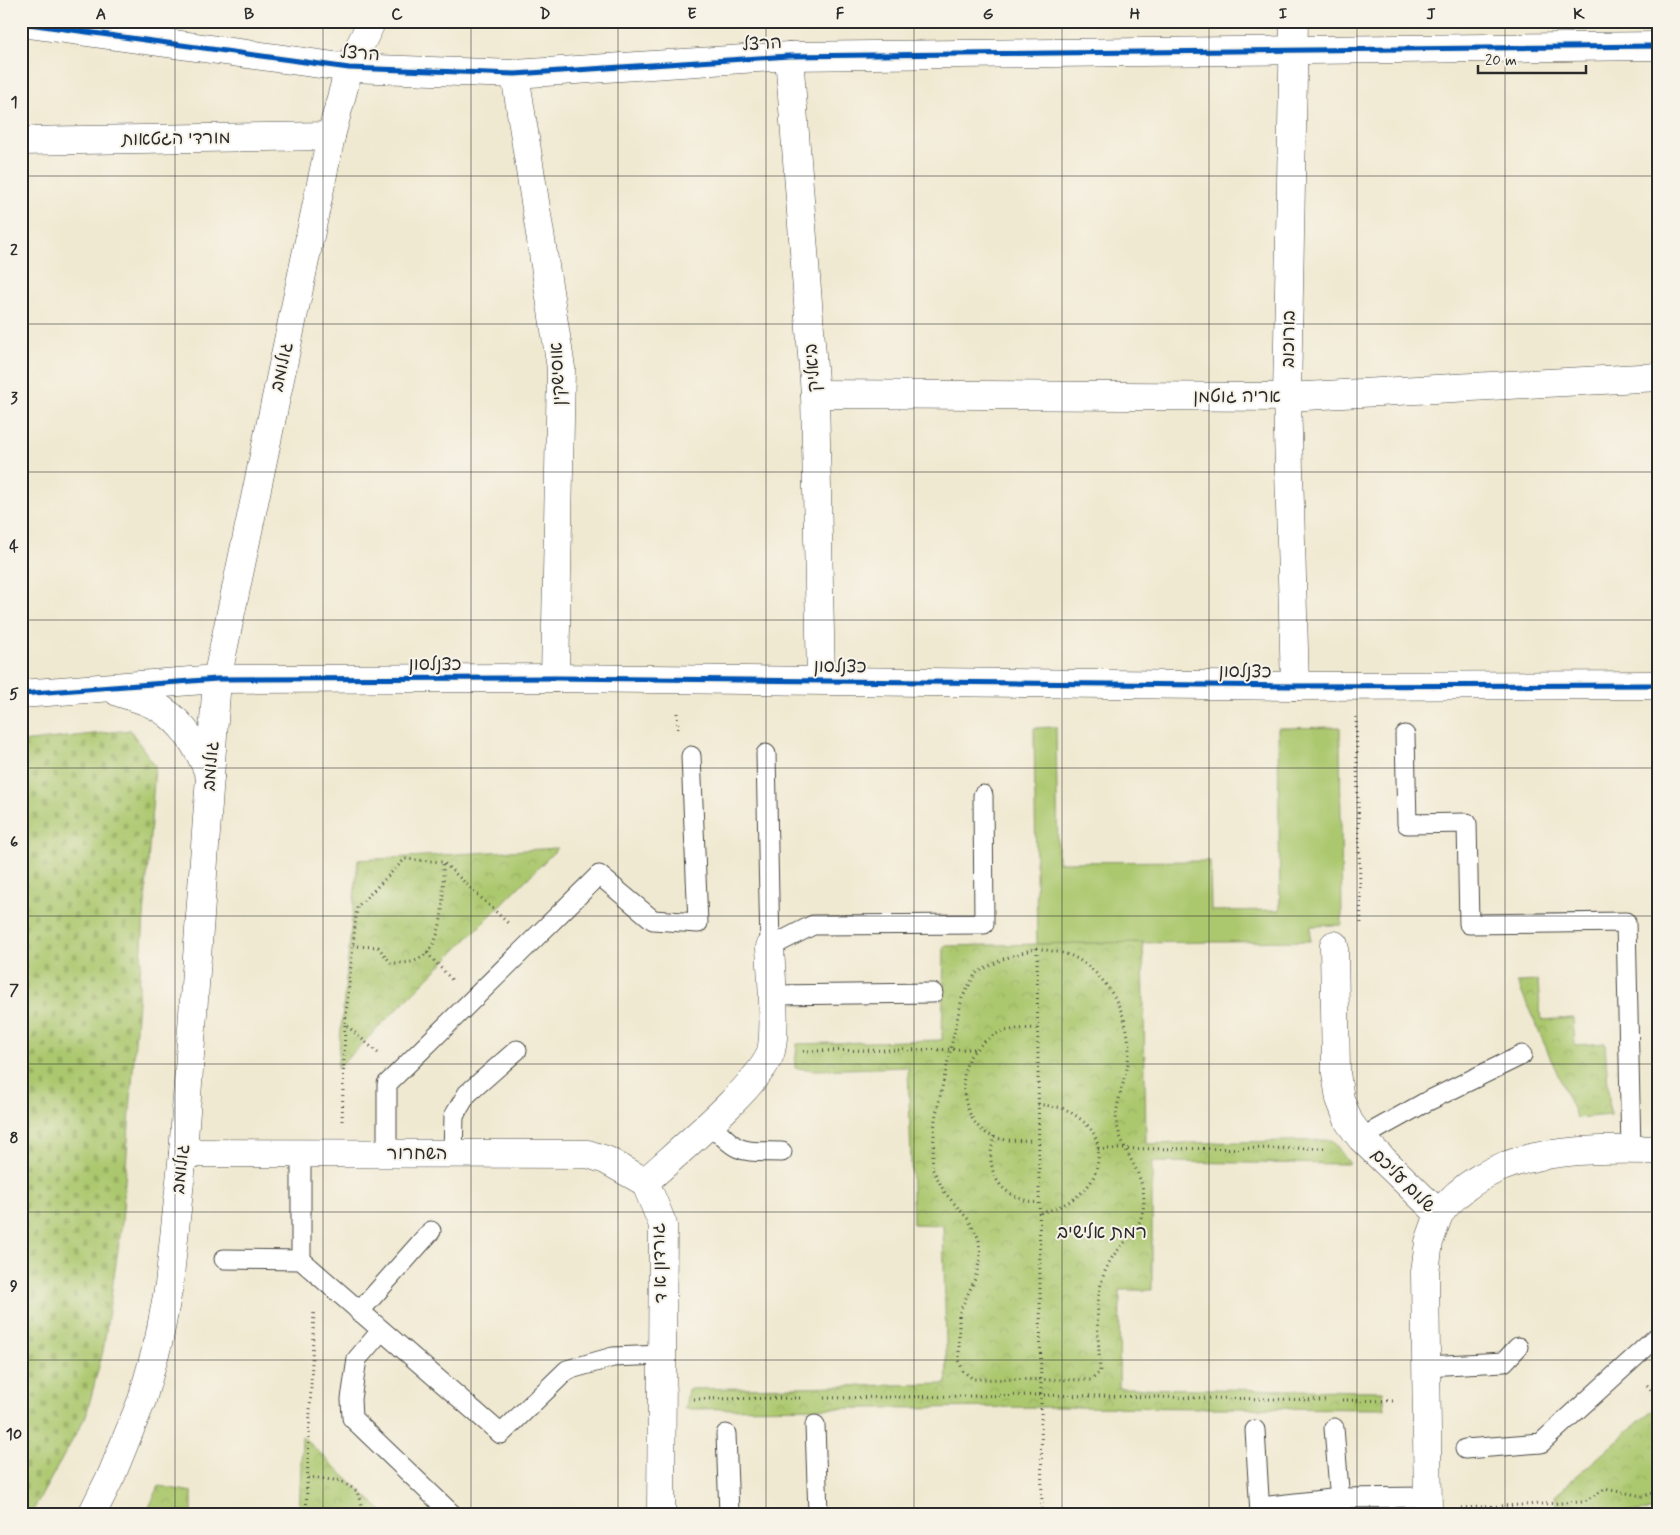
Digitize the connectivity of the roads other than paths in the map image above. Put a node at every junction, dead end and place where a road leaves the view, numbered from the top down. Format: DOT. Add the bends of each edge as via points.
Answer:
graph roads {
  1 [pos="372,21"];
  2 [pos="1294,21"];
  3 [pos="21,23"];
  4 [pos="1659,46"];
  5 [pos="1295,50"];
  6 [pos="789,56"];
  7 [pos="349,68"];
  8 [pos="515,74"];
  9 [pos="331,136"];
  10 [pos="21,141"];
  11 [pos="1659,377"];
  12 [pos="815,394"];
  13 [pos="1288,397"];
  14 [pos="555,678"];
  15 [pos="217,679"];
  16 [pos="821,680"];
  17 [pos="1659,685"];
  18 [pos="1295,686"];
  19 [pos="107,689"];
  20 [pos="21,694"];
  21 [pos="1405,735"];
  22 [pos="766,754"];
  23 [pos="691,756"];
  24 [pos="211,777"];
  25 [pos="983,795"];
  26 [pos="1334,945"];
  27 [pos="770,947"];
  28 [pos="932,993"];
  29 [pos="772,995"];
  30 [pos="518,1050"];
  31 [pos="1522,1055"];
  32 [pos="710,1122"];
  33 [pos="1366,1143"];
  34 [pos="1631,1150"];
  35 [pos="1659,1150"];
  36 [pos="782,1152"];
  37 [pos="183,1153"];
  38 [pos="301,1153"];
  39 [pos="387,1154"];
  40 [pos="452,1154"];
  41 [pos="645,1182"];
  42 [pos="1439,1214"];
  43 [pos="431,1231"];
  44 [pos="224,1259"];
  45 [pos="308,1266"];
  46 [pos="359,1312"];
  47 [pos="381,1331"];
  48 [pos="1659,1335"];
  49 [pos="1518,1347"];
  50 [pos="662,1355"];
  51 [pos="1425,1366"];
  52 [pos="815,1425"];
  53 [pos="1334,1428"];
  54 [pos="1255,1430"];
  55 [pos="726,1434"];
  56 [pos="1465,1449"];
  57 [pos="1341,1506"];
  58 [pos="1428,1507"];
  59 [pos="1260,1510"];
  60 [pos="92,1514"];
  61 [pos="452,1514"];
  62 [pos="661,1514"];
  63 [pos="729,1514"];
  64 [pos="818,1514"];
  1 -- 7 [label="street, גולומב"];
  2 -- 5 [label="street, בורוכוב"];
  3 -- 7 [label="street, הרצל"];
  4 -- 5 [label="street, הרצל"];
  5 -- 6 [label="street, הרצל"];
  5 -- 13 [label="street, בורוכוב"];
  6 -- 8 [label="street, הרצל"];
  6 -- 12 [label="street, ביאליק"];
  7 -- 8 [label="street, הרצל"];
  7 -- 9 [label="street, גולומב"];
  8 -- 14 [label="street, אוסישקין" via="561,368"];
  9 -- 10 [label="street, מורדי הגטאות"];
  9 -- 15 [label="street, גולומב"];
  11 -- 13 [label="street, אריה גוטמן"];
  12 -- 13 [label="street, אריה גוטמן"];
  12 -- 16 [label="street, ביאליק"];
  13 -- 18 [label="street, בורוכוב"];
  14 -- 15 [label="street, כצנלסון"];
  14 -- 16 [label="street, כצנלסון"];
  15 -- 19 [label="street, כצנלסון"];
  15 -- 24 [label="street, גולומב"];
  16 -- 18 [label="street, כצנלסון"];
  17 -- 18 [label="street, כצנלסון"];
  19 -- 20 [label="street, כצנלסון"];
  19 -- 24 [label="street" via="154,704 173,718 201,752"];
  21 -- 34 [label="lane" via="1407,824 1467,823 1469,924 1626,922"];
  22 -- 27 [label="lane"];
  23 -- 39 [label="lane" via="698,923 653,920 599,875 387,1084"];
  24 -- 37 [label="street, גולומב"];
  25 -- 27 [label="lane" via="984,924 813,925"];
  26 -- 33 [label="street, שלום עליכם" via="1336,1073 1340,1099 1349,1122"];
  27 -- 29 [label="street"];
  28 -- 29 [label="lane"];
  29 -- 32 [label="street" via="771,1051 760,1073"];
  30 -- 40 [label="lane" via="468,1094 454,1116"];
  31 -- 33 [label="lane" via="1424,1103"];
  32 -- 36 [label="lane" via="732,1146 742,1151"];
  32 -- 41 [label="street"];
  33 -- 42 [label="street, שלום עליכם"];
  34 -- 35 [label="street"];
  34 -- 42 [label="street" via="1540,1155 1515,1163 1462,1188"];
  37 -- 38 [label="street, השחרור"];
  37 -- 60 [label="street, גולומב" via="169,1285 159,1339 129,1436"];
  38 -- 39 [label="street, השחרור"];
  38 -- 45 [label="lane"];
  39 -- 40 [label="street, השחרור"];
  40 -- 41 [label="street, השחרור" via="588,1154 606,1160"];
  41 -- 50 [label="street, גורדון א ד" via="663,1225"];
  42 -- 51 [label="street, שלום עליכם" via="1429,1242 1425,1272"];
  43 -- 46 [label="lane"];
  44 -- 45 [label="lane"];
  45 -- 46 [label="lane"];
  46 -- 47 [label="lane"];
  47 -- 50 [label="lane" via="501,1434 567,1370 613,1358"];
  47 -- 61 [label="lane" via="357,1359 351,1399 352,1418"];
  48 -- 56 [label="lane" via="1541,1443"];
  49 -- 51 [label="lane" via="1504,1362"];
  50 -- 62 [label="street, גורדון א ד"];
  51 -- 58 [label="street, שלום עליכם"];
  52 -- 64 [label="lane"];
  53 -- 57 [label="lane"];
  54 -- 59 [label="lane"];
  55 -- 63 [label="lane"];
  57 -- 58 [label="lane"];
  57 -- 59 [label="lane"];
}
